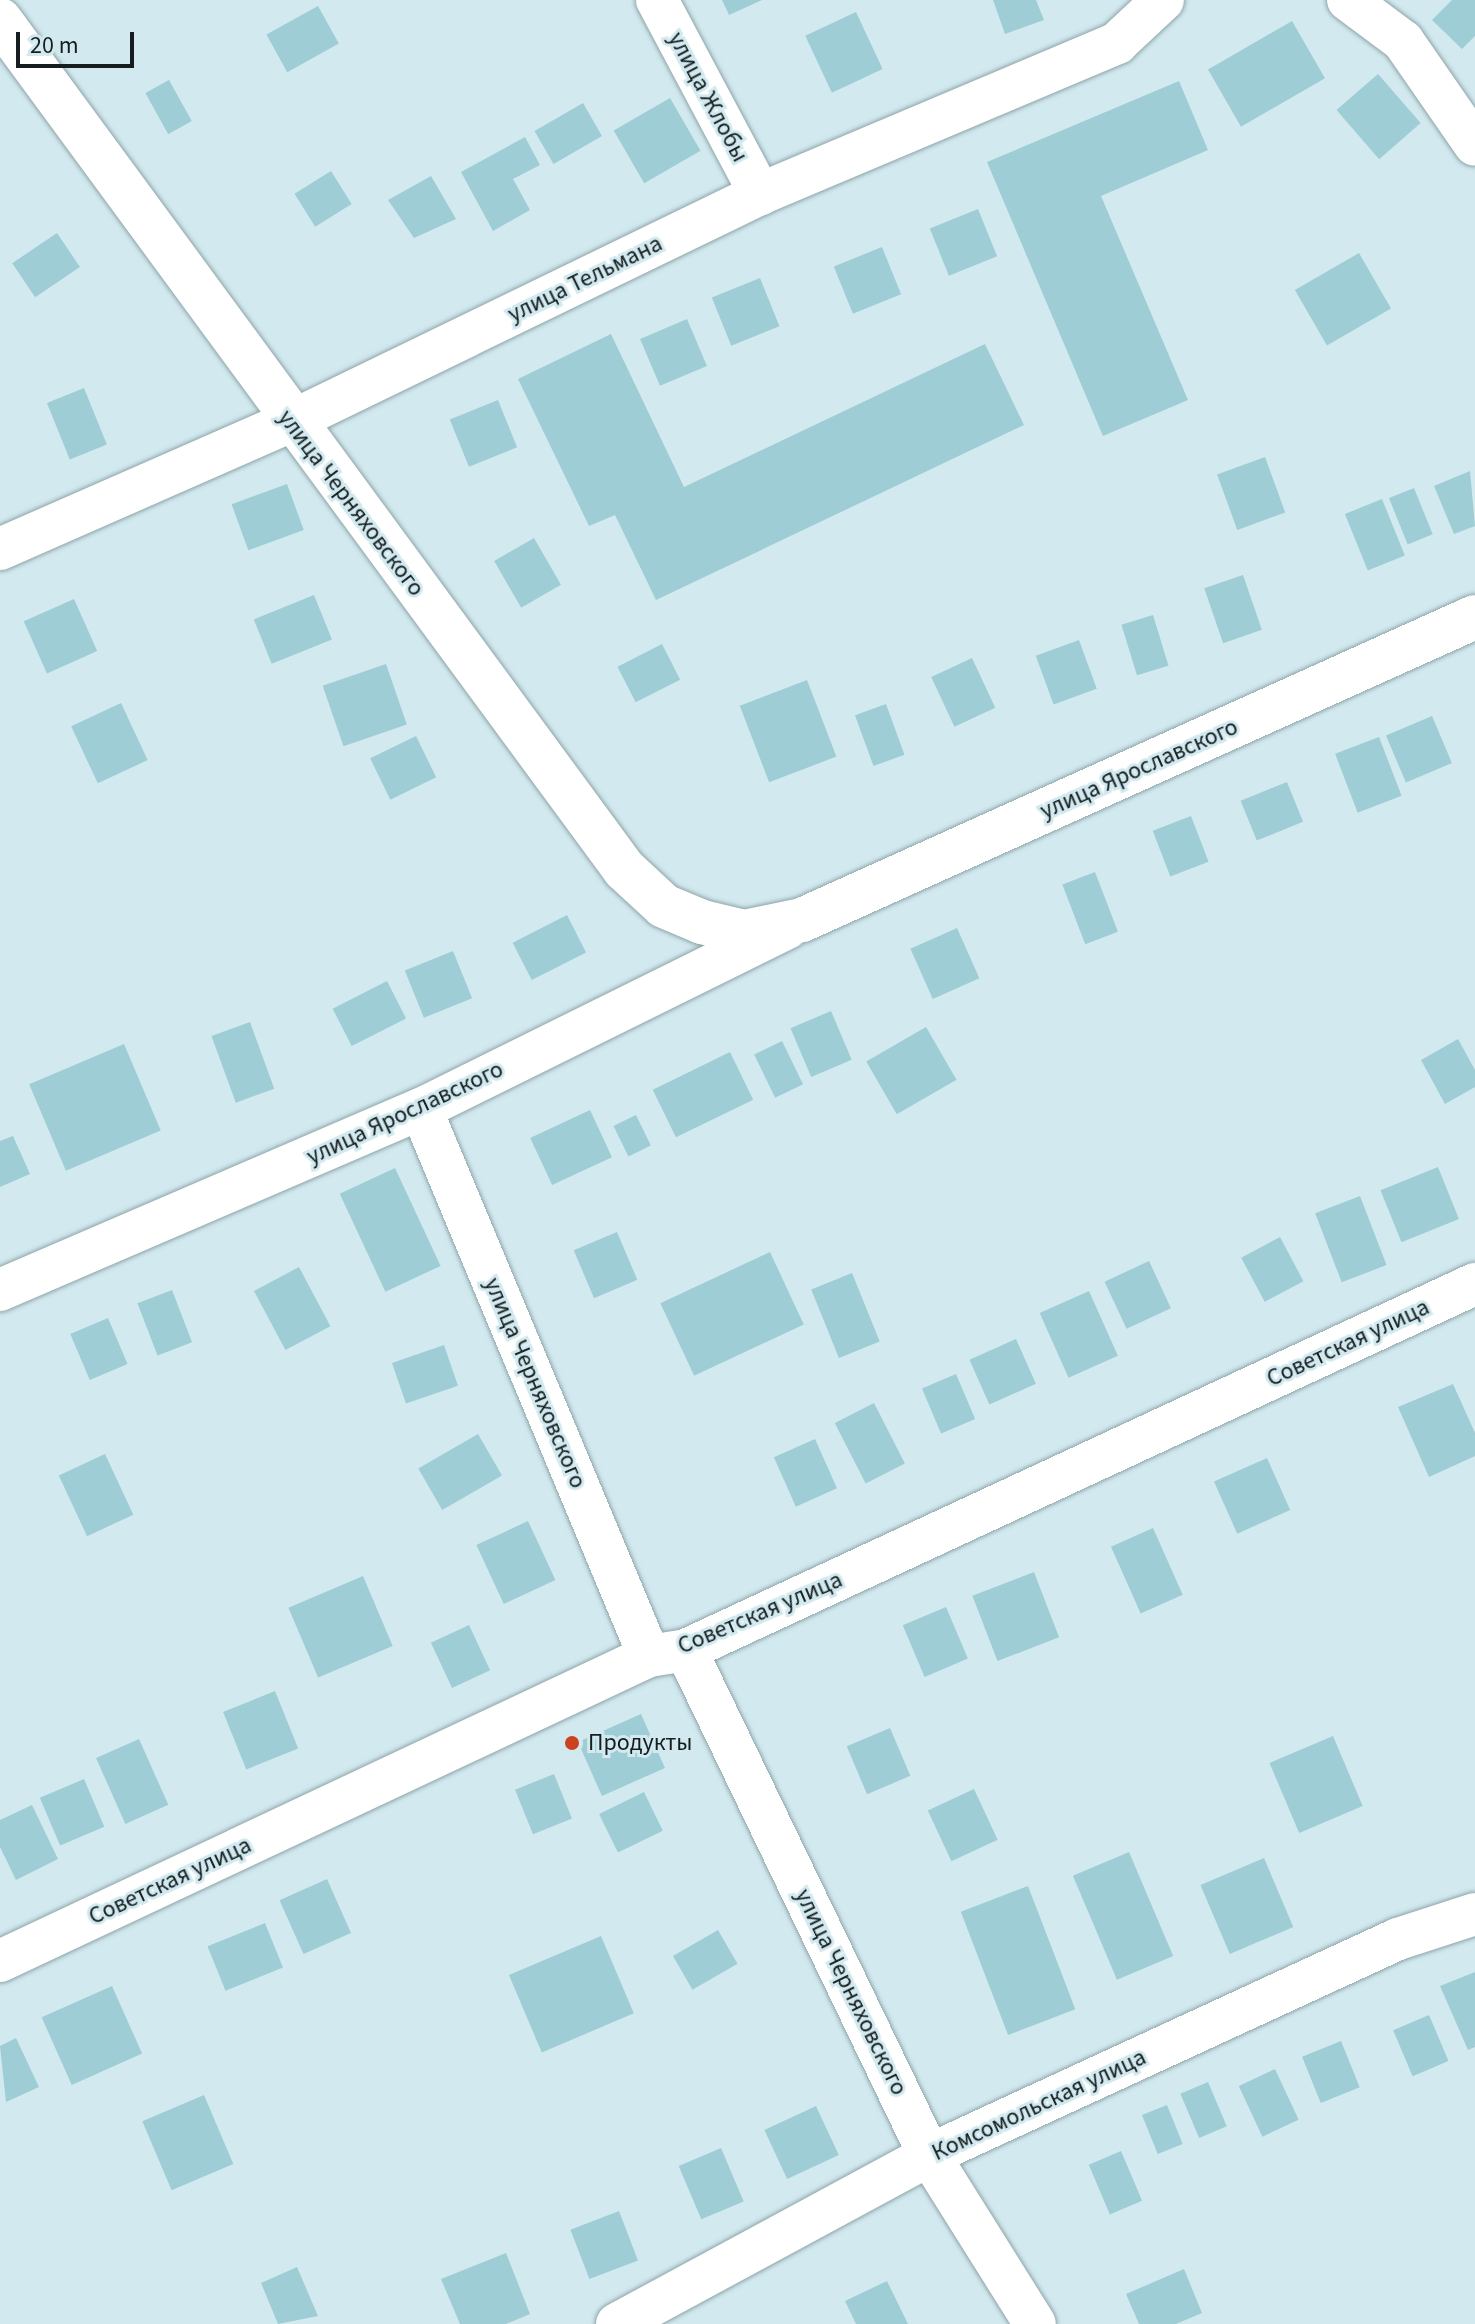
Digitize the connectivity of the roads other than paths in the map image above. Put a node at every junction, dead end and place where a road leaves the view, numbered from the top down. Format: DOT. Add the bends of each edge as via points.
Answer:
graph roads {
  1 [pos="657,0"];
  2 [pos="1163,0"];
  3 [pos="1348,0"];
  4 [pos="0,20"];
  5 [pos="1475,145"];
  6 [pos="760,194"];
  7 [pos="290,422"];
  8 [pos="0,549"];
  9 [pos="1475,617"];
  10 [pos="802,920"];
  11 [pos="744,932"];
  12 [pos="421,1109"];
  13 [pos="1475,1284"];
  14 [pos="0,1290"];
  15 [pos="668,1653"];
  16 [pos="1475,1914"];
  17 [pos="0,1961"];
  18 [pos="929,2155"];
  19 [pos="617,2324"];
  20 [pos="1035,2324"];
  1 -- 6 [label="street, улица Жлобы"];
  2 -- 6 [label="street, улица Тельмана" via="1117,43"];
  3 -- 5 [label="street" via="1403,41"];
  4 -- 7 [label="street, улица Черняховского"];
  6 -- 7 [label="street, улица Тельмана"];
  7 -- 8 [label="street, улица Тельмана"];
  7 -- 11 [label="street, улица Черняховского" via="624,869 664,906"];
  9 -- 10 [label="street, улица Ярославского"];
  10 -- 11 [label="street, улица Ярославского"];
  10 -- 12 [label="street, улица Ярославского"];
  12 -- 14 [label="street, улица Ярославского"];
  12 -- 15 [label="street, улица Черняховского"];
  13 -- 15 [label="street, Советская улица"];
  15 -- 17 [label="street, Советская улица"];
  15 -- 18 [label="street, улица Черняховского"];
  16 -- 18 [label="street, Комсомольская улица" via="1398,1939"];
  18 -- 19 [label="street, Комсомольская улица"];
  18 -- 20 [label="street, улица Черняховского"];
}
